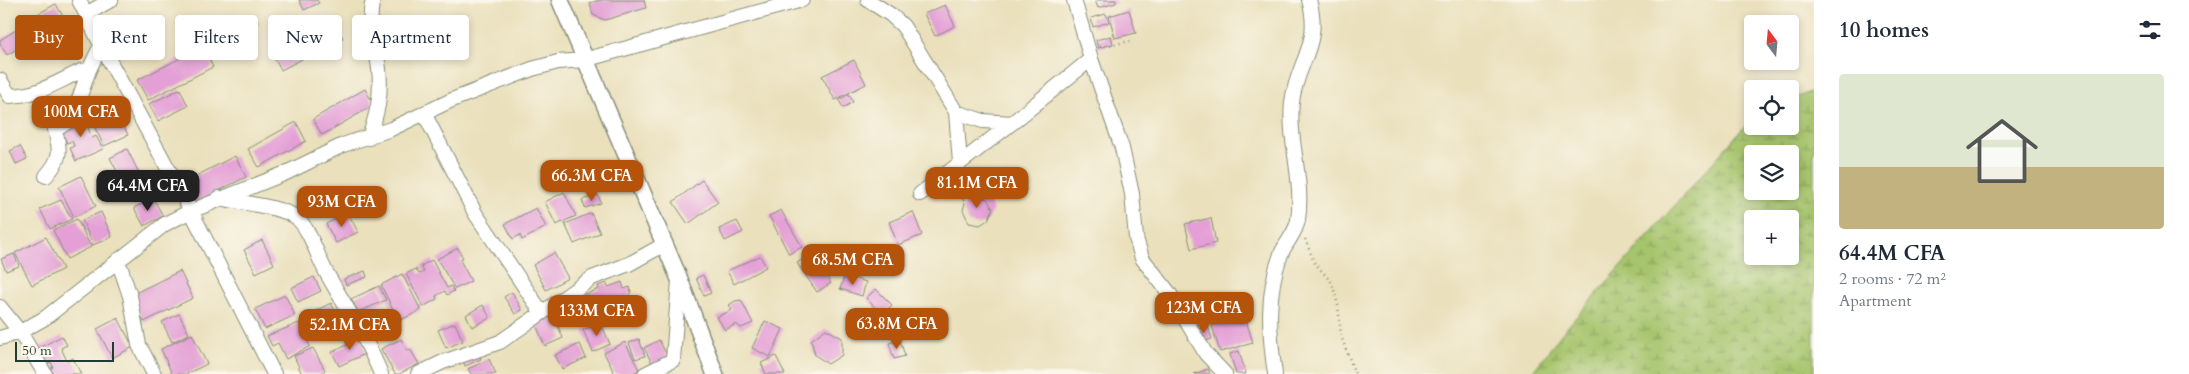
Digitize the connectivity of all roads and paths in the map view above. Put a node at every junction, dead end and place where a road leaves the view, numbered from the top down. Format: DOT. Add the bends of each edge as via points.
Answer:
graph roads {
  1 [pos="79,0"];
  2 [pos="111,0"];
  3 [pos="560,0"];
  4 [pos="802,0"];
  5 [pos="868,0"];
  6 [pos="1074,0"];
  7 [pos="1309,0"];
  8 [pos="374,1"];
  9 [pos="86,14"];
  10 [pos="93,28"];
  11 [pos="1131,41"];
  12 [pos="1090,54"];
  13 [pos="94,60"];
  14 [pos="109,60"];
  15 [pos="584,60"];
  16 [pos="89,70"];
  17 [pos="0,80"];
  18 [pos="5,97"];
  19 [pos="956,112"];
  20 [pos="424,113"];
  21 [pos="1012,123"];
  22 [pos="369,138"];
  23 [pos="960,163"];
  24 [pos="46,176"];
  25 [pos="920,194"];
  26 [pos="219,198"];
  27 [pos="191,211"];
  28 [pos="1298,221"];
  29 [pos="665,244"];
  30 [pos="118,260"];
  31 [pos="679,278"];
  32 [pos="0,307"];
  33 [pos="542,313"];
  34 [pos="20,332"];
  35 [pos="0,338"];
  36 [pos="45,374"];
  37 [pos="154,374"];
  38 [pos="274,374"];
  39 [pos="381,374"];
  40 [pos="418,374"];
  41 [pos="646,374"];
  42 [pos="715,374"];
  43 [pos="1225,374"];
  44 [pos="1275,374"];
  45 [pos="1355,374"];
  1 -- 9 [label="street"];
  2 -- 9 [label="street"];
  3 -- 15 [label="street"];
  4 -- 15 [label="street"];
  5 -- 19 [label="street" via="903,26"];
  6 -- 12 [label="street"];
  7 -- 28 [label="street" via="1314,32 1292,104 1300,182"];
  8 -- 22 [label="street" via="372,26 380,104"];
  9 -- 10 [label="street"];
  11 -- 12 [label="path"];
  12 -- 21 [label="street"];
  12 -- 43 [label="street" via="1122,148 1142,258 1170,294 1206,354"];
  13 -- 16 [label="street"];
  14 -- 27 [label="street"];
  15 -- 20 [label="street" via="532,69"];
  15 -- 29 [label="street"];
  16 -- 18 [label="street" via="37,93"];
  16 -- 24 [label="street" via="72,120 55,130 61,149 55,165"];
  17 -- 18 [label="street"];
  19 -- 21 [label="street" via="983,121"];
  19 -- 23 [label="street"];
  20 -- 22 [label="street"];
  20 -- 33 [label="street" via="475,213"];
  21 -- 23 [label="street"];
  22 -- 26 [label="street" via="343,145"];
  23 -- 25 [label="street"];
  26 -- 27 [label="street"];
  26 -- 39 [label="street" via="286,212 297,219 359,326"];
  27 -- 30 [label="street" via="165,224"];
  27 -- 38 [label="street"];
  28 -- 44 [label="street" via="1282,253 1270,302 1269,329"];
  28 -- 45 [label="path" via="1314,262 1332,283 1342,336"];
  29 -- 31 [label="street"];
  29 -- 33 [label="street" via="629,264 592,278"];
  30 -- 34 [label="street" via="45,318"];
  30 -- 37 [label="street" via="130,296 139,345"];
  31 -- 41 [label="street" via="673,360"];
  31 -- 42 [label="street"];
  32 -- 34 [label="street"];
  33 -- 40 [label="street" via="500,342"];
  34 -- 35 [label="street"];
  34 -- 36 [label="street"];
}
